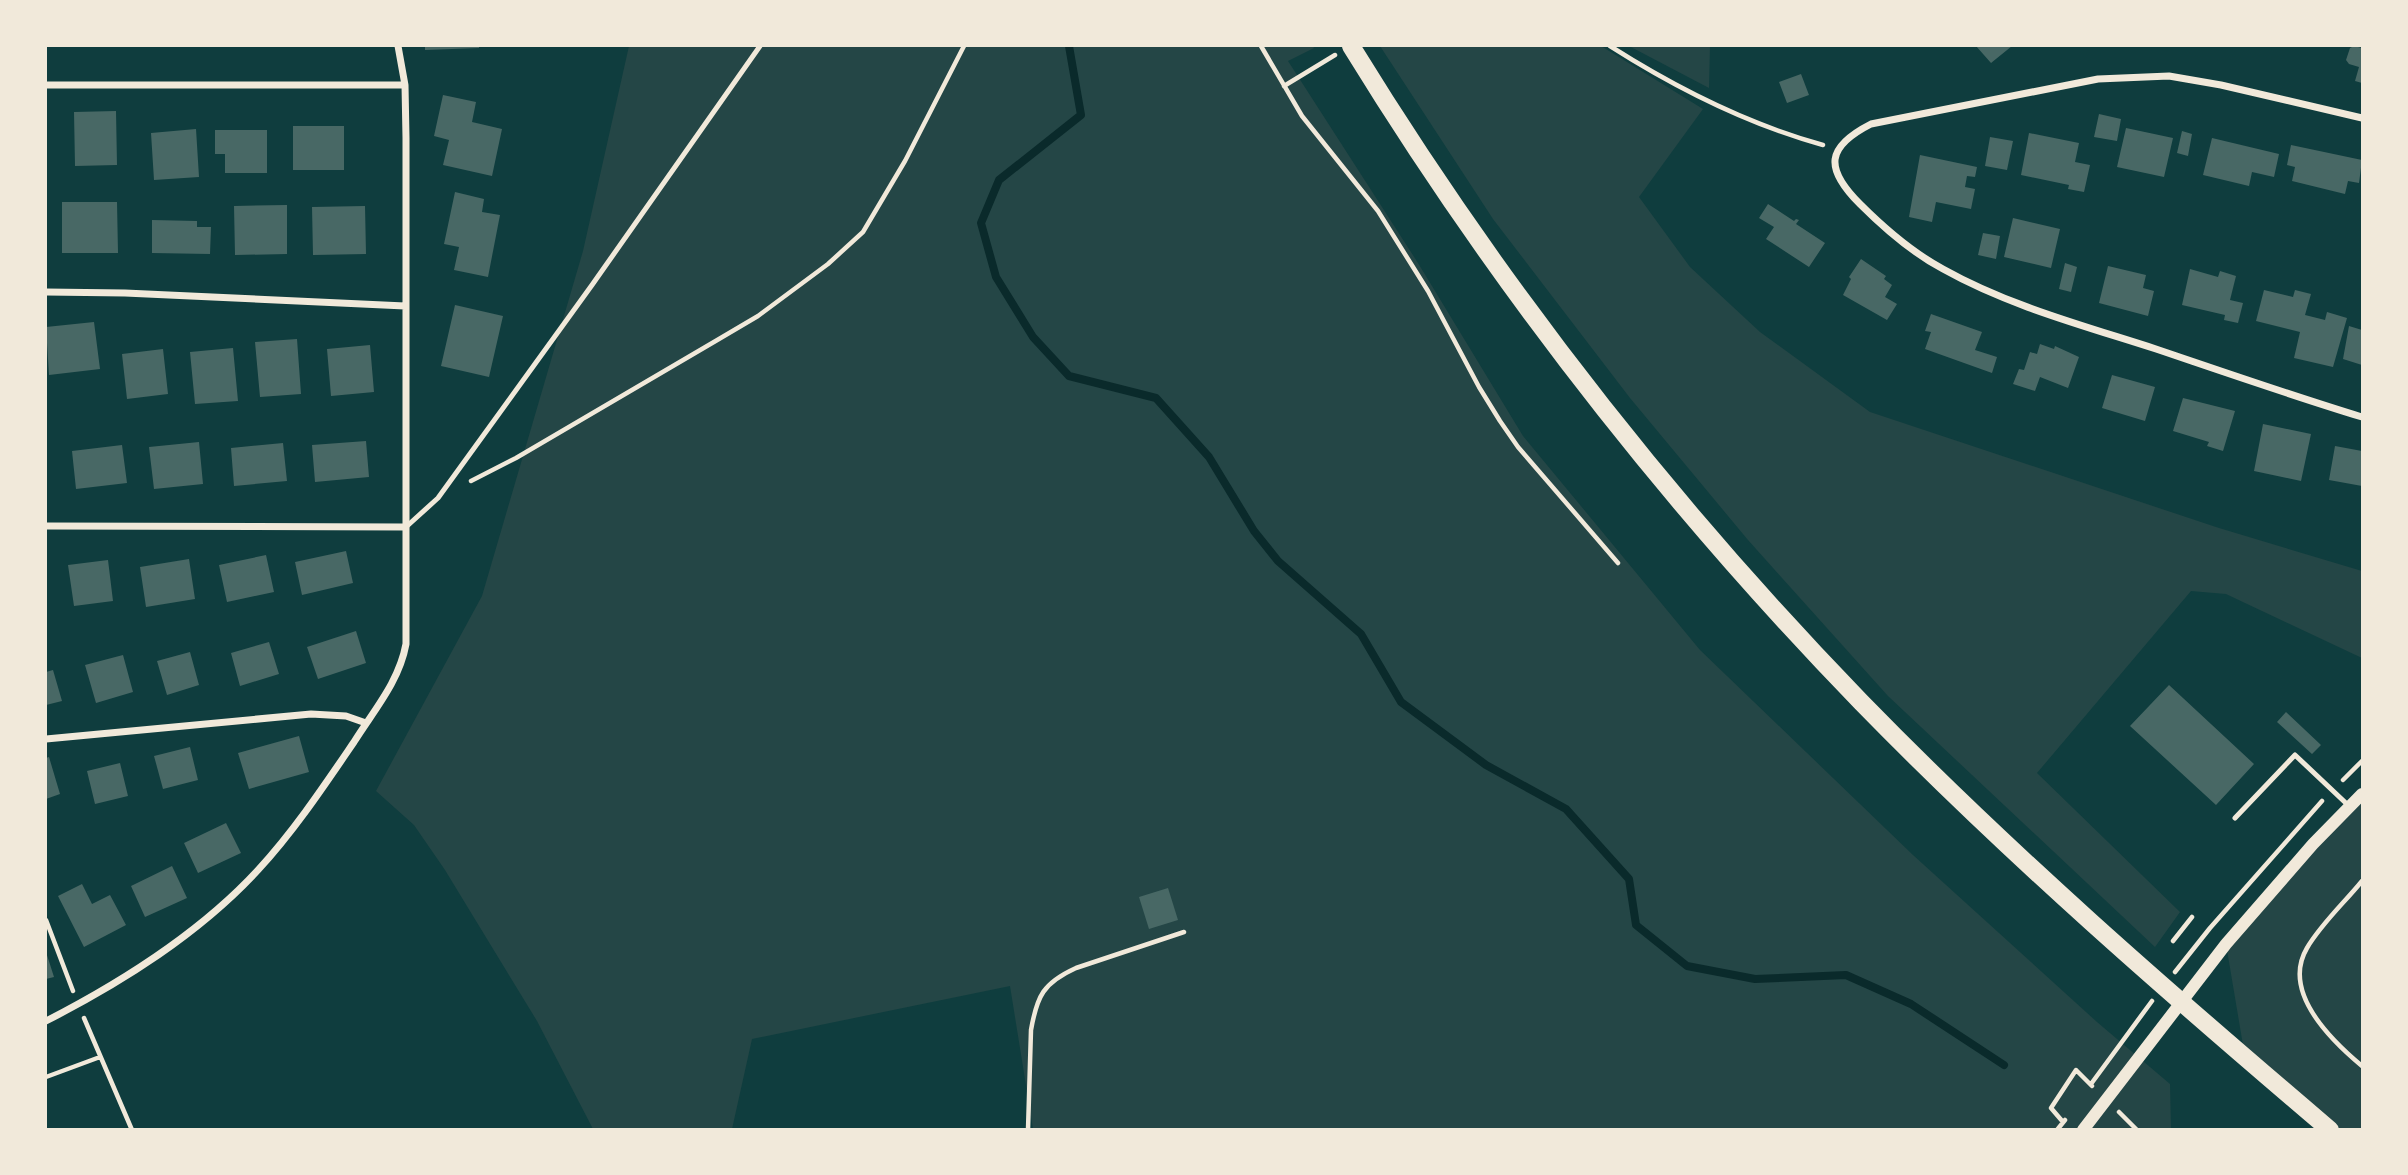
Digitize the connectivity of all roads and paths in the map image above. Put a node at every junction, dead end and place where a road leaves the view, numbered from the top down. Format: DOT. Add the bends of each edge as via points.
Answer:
graph roads {
  1 [pos="398,46"];
  2 [pos="760,46"];
  3 [pos="964,46"];
  4 [pos="1261,46"];
  5 [pos="1610,46"];
  6 [pos="1346,49"];
  7 [pos="46,85"];
  8 [pos="405,85"];
  9 [pos="1284,86"];
  10 [pos="2362,118"];
  11 [pos="1838,149"];
  12 [pos="46,292"];
  13 [pos="405,306"];
  14 [pos="2362,416"];
  15 [pos="438,498"];
  16 [pos="46,526"];
  17 [pos="405,527"];
  18 [pos="1618,563"];
  19 [pos="366,723"];
  20 [pos="46,739"];
  21 [pos="2362,761"];
  22 [pos="2332,790"];
  23 [pos="2362,794"];
  24 [pos="2349,806"];
  25 [pos="2235,818"];
  26 [pos="2362,881"];
  27 [pos="2192,917"];
  28 [pos="46,920"];
  29 [pos="1184,933"];
  30 [pos="2173,941"];
  31 [pos="2167,982"];
  32 [pos="2160,992"];
  33 [pos="78,1004"];
  34 [pos="46,1021"];
  35 [pos="100,1057"];
  36 [pos="2362,1066"];
  37 [pos="2076,1070"];
  38 [pos="46,1077"];
  39 [pos="2086,1091"];
  40 [pos="2071,1112"];
  41 [pos="2063,1122"];
  42 [pos="132,1129"];
  43 [pos="1028,1129"];
  44 [pos="2057,1129"];
  45 [pos="2083,1129"];
  46 [pos="2330,1129"];
  1 -- 8 [label="street"];
  2 -- 15 [label="lane"];
  3 -- 15 [label="path" via="863,232 828,264 758,316 516,458"];
  4 -- 9 [label="path"];
  5 -- 11 [label="path" via="1708,102 1766,127"];
  6 -- 9 [label="path"];
  6 -- 46 [label="main road" via="1525,306 1674,495 1758,592 1988,827"];
  7 -- 8 [label="street"];
  8 -- 13 [label="street"];
  9 -- 18 [label="path" via="1302,116 1378,211 1518,447"];
  10 -- 11 [label="street" via="2221,85 2169,76 2127,77 1871,124 1852,134"];
  11 -- 14 [label="street" via="1835,171 1849,193 1891,232 1941,268 2066,320"];
  12 -- 13 [label="street"];
  13 -- 17 [label="street"];
  15 -- 17 [label="lane"];
  16 -- 17 [label="street"];
  17 -- 19 [label="street" via="403,657"];
  19 -- 20 [label="street" via="346,716 312,715"];
  19 -- 33 [label="street" via="316,798 248,880 152,959"];
  21 -- 22 [label="path"];
  22 -- 24 [label="lane"];
  22 -- 25 [label="lane" via="2295,755"];
  22 -- 31 [label="path"];
  23 -- 24 [label="street"];
  24 -- 45 [label="street" via="2226,944"];
  26 -- 36 [label="path" via="2308,947 2301,970 2306,1000 2317,1021"];
  27 -- 30 [label="path"];
  28 -- 33 [label="path"];
  29 -- 43 [label="path" via="1076,968 1042,990 1031,1030"];
  32 -- 39 [label="path"];
  33 -- 34 [label="street"];
  33 -- 35 [label="path"];
  35 -- 38 [label="path"];
  35 -- 42 [label="path"];
  37 -- 41 [label="path" via="2051,1108"];
  40 -- 41 [label="path"];
  41 -- 44 [label="path"];
}
